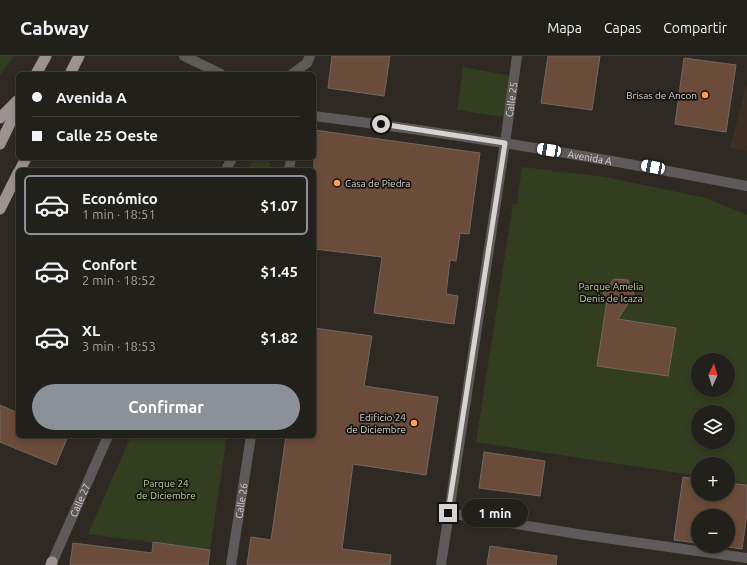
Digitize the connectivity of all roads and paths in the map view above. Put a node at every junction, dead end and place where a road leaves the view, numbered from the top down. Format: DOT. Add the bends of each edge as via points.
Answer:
graph roads {
  1 [pos="46,56"];
  2 [pos="79,56"];
  3 [pos="184,56"];
  4 [pos="310,56"];
  5 [pos="517,56"];
  6 [pos="208,67"];
  7 [pos="37,72"];
  8 [pos="71,72"];
  9 [pos="214,72"];
  10 [pos="217,72"];
  11 [pos="295,72"];
  12 [pos="16,102"];
  13 [pos="16,111"];
  14 [pos="316,116"];
  15 [pos="0,118"];
  16 [pos="505,143"];
  17 [pos="0,144"];
  18 [pos="16,178"];
  19 [pos="747,186"];
  20 [pos="0,209"];
  21 [pos="107,438"];
  22 [pos="251,438"];
  23 [pos="448,513"];
  24 [pos="747,558"];
  25 [pos="51,564"];
  26 [pos="231,565"];
  27 [pos="441,565"];
  1 -- 7 [label="highway"];
  2 -- 8 [label="highway"];
  3 -- 6 [label="street"];
  4 -- 11 [label="street" via="307,63"];
  5 -- 16 [label="street, Calle 25"];
  6 -- 9 [label="street"];
  6 -- 10 [label="street"];
  12 -- 15 [label="highway"];
  13 -- 17 [label="highway"];
  14 -- 16 [label="street, Avenida A"];
  16 -- 19 [label="street, Avenida A" via="638,164"];
  16 -- 23 [label="street, Calle 25"];
  18 -- 20 [label="highway"];
  21 -- 25 [label="street, Calle 27"];
  22 -- 26 [label="street, Calle 26"];
  23 -- 24 [label="street"];
  23 -- 27 [label="street, Calle 25"];
}
